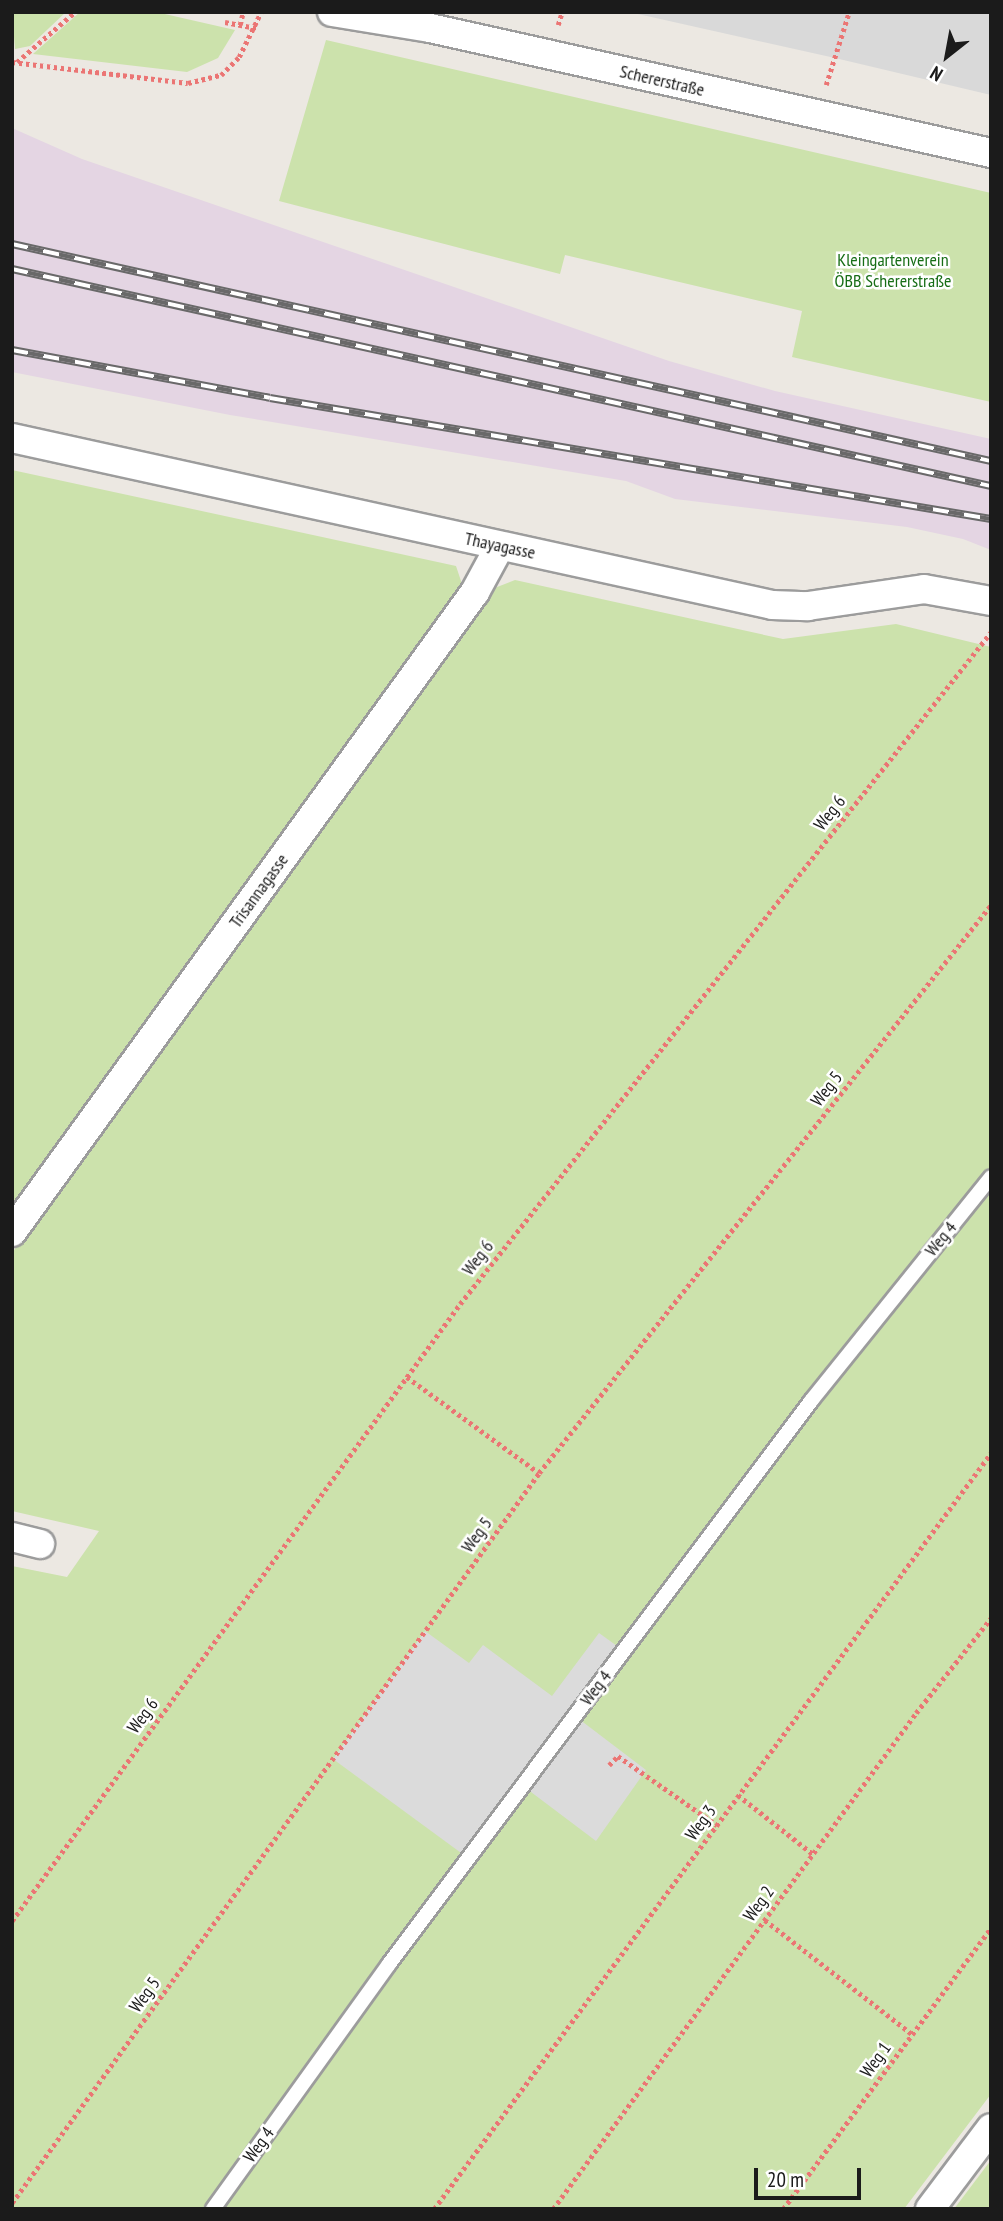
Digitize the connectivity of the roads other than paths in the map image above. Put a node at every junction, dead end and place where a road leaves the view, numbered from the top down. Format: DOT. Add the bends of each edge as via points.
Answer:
graph roads {
  1 [pos="332,12"];
  2 [pos="991,153"];
  3 [pos="12,438"];
  4 [pos="500,546"];
  5 [pos="991,601"];
  6 [pos="991,1177"];
  7 [pos="12,1233"];
  8 [pos="12,1538"];
  9 [pos="40,1544"];
  10 [pos="991,2128"];
  11 [pos="213,2209"];
  12 [pos="930,2209"];
  1 -- 2 [label="street, Schererstraße" via="430,28"];
  3 -- 4 [label="street, Thayagasse"];
  4 -- 5 [label="street, Thayagasse" via="772,606 808,606 924,589"];
  4 -- 7 [label="street, Trisannagasse" via="467,603"];
  6 -- 11 [label="lane, Weg 4" via="803,1411 389,1964"];
  8 -- 9 [label="street"];
  10 -- 12 [label="street"];
}
